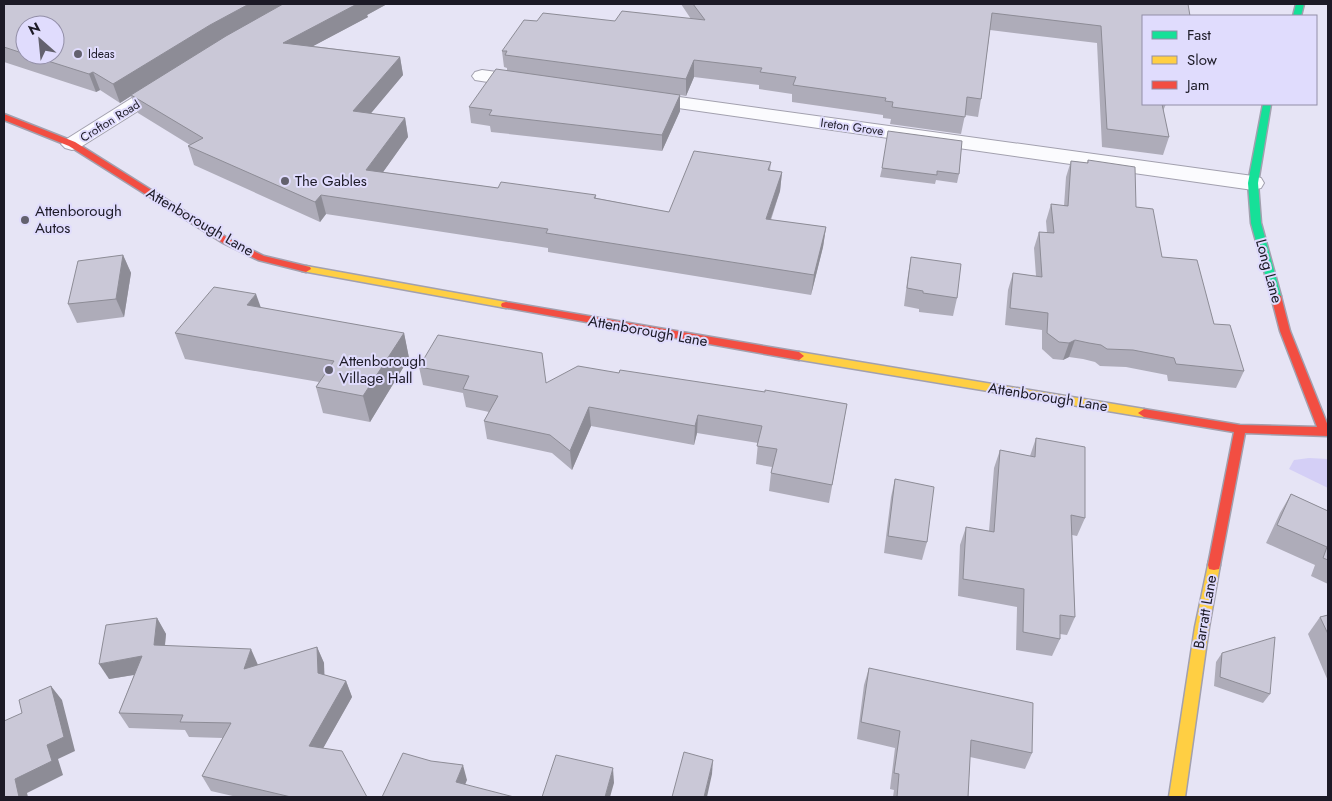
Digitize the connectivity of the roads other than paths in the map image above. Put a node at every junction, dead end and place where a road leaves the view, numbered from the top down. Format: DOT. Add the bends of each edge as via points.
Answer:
graph roads {
  1 [pos="182,75"];
  2 [pos="482,76"];
  3 [pos="541,84"];
  4 [pos="620,95"];
  5 [pos="1267,105"];
  6 [pos="4,117"];
  7 [pos="72,144"];
  8 [pos="1253,183"];
  9 [pos="1240,429"];
  10 [pos="1326,432"];
  11 [pos="1177,797"];
  1 -- 7 [label="street, Crofton Road"];
  2 -- 3 [label="street"];
  4 -- 8 [label="street, Ireton Grove"];
  5 -- 8 [label="street, Long Lane"];
  6 -- 7 [label="street, Attenborough Lane"];
  7 -- 9 [label="street, Attenborough Lane" via="226,241 261,258 300,268 723,344"];
  8 -- 10 [label="street, Long Lane" via="1256,223 1285,331"];
  9 -- 10 [label="street, Attenborough Lane"];
  9 -- 11 [label="street, Barratt Lane" via="1202,627"];
}
